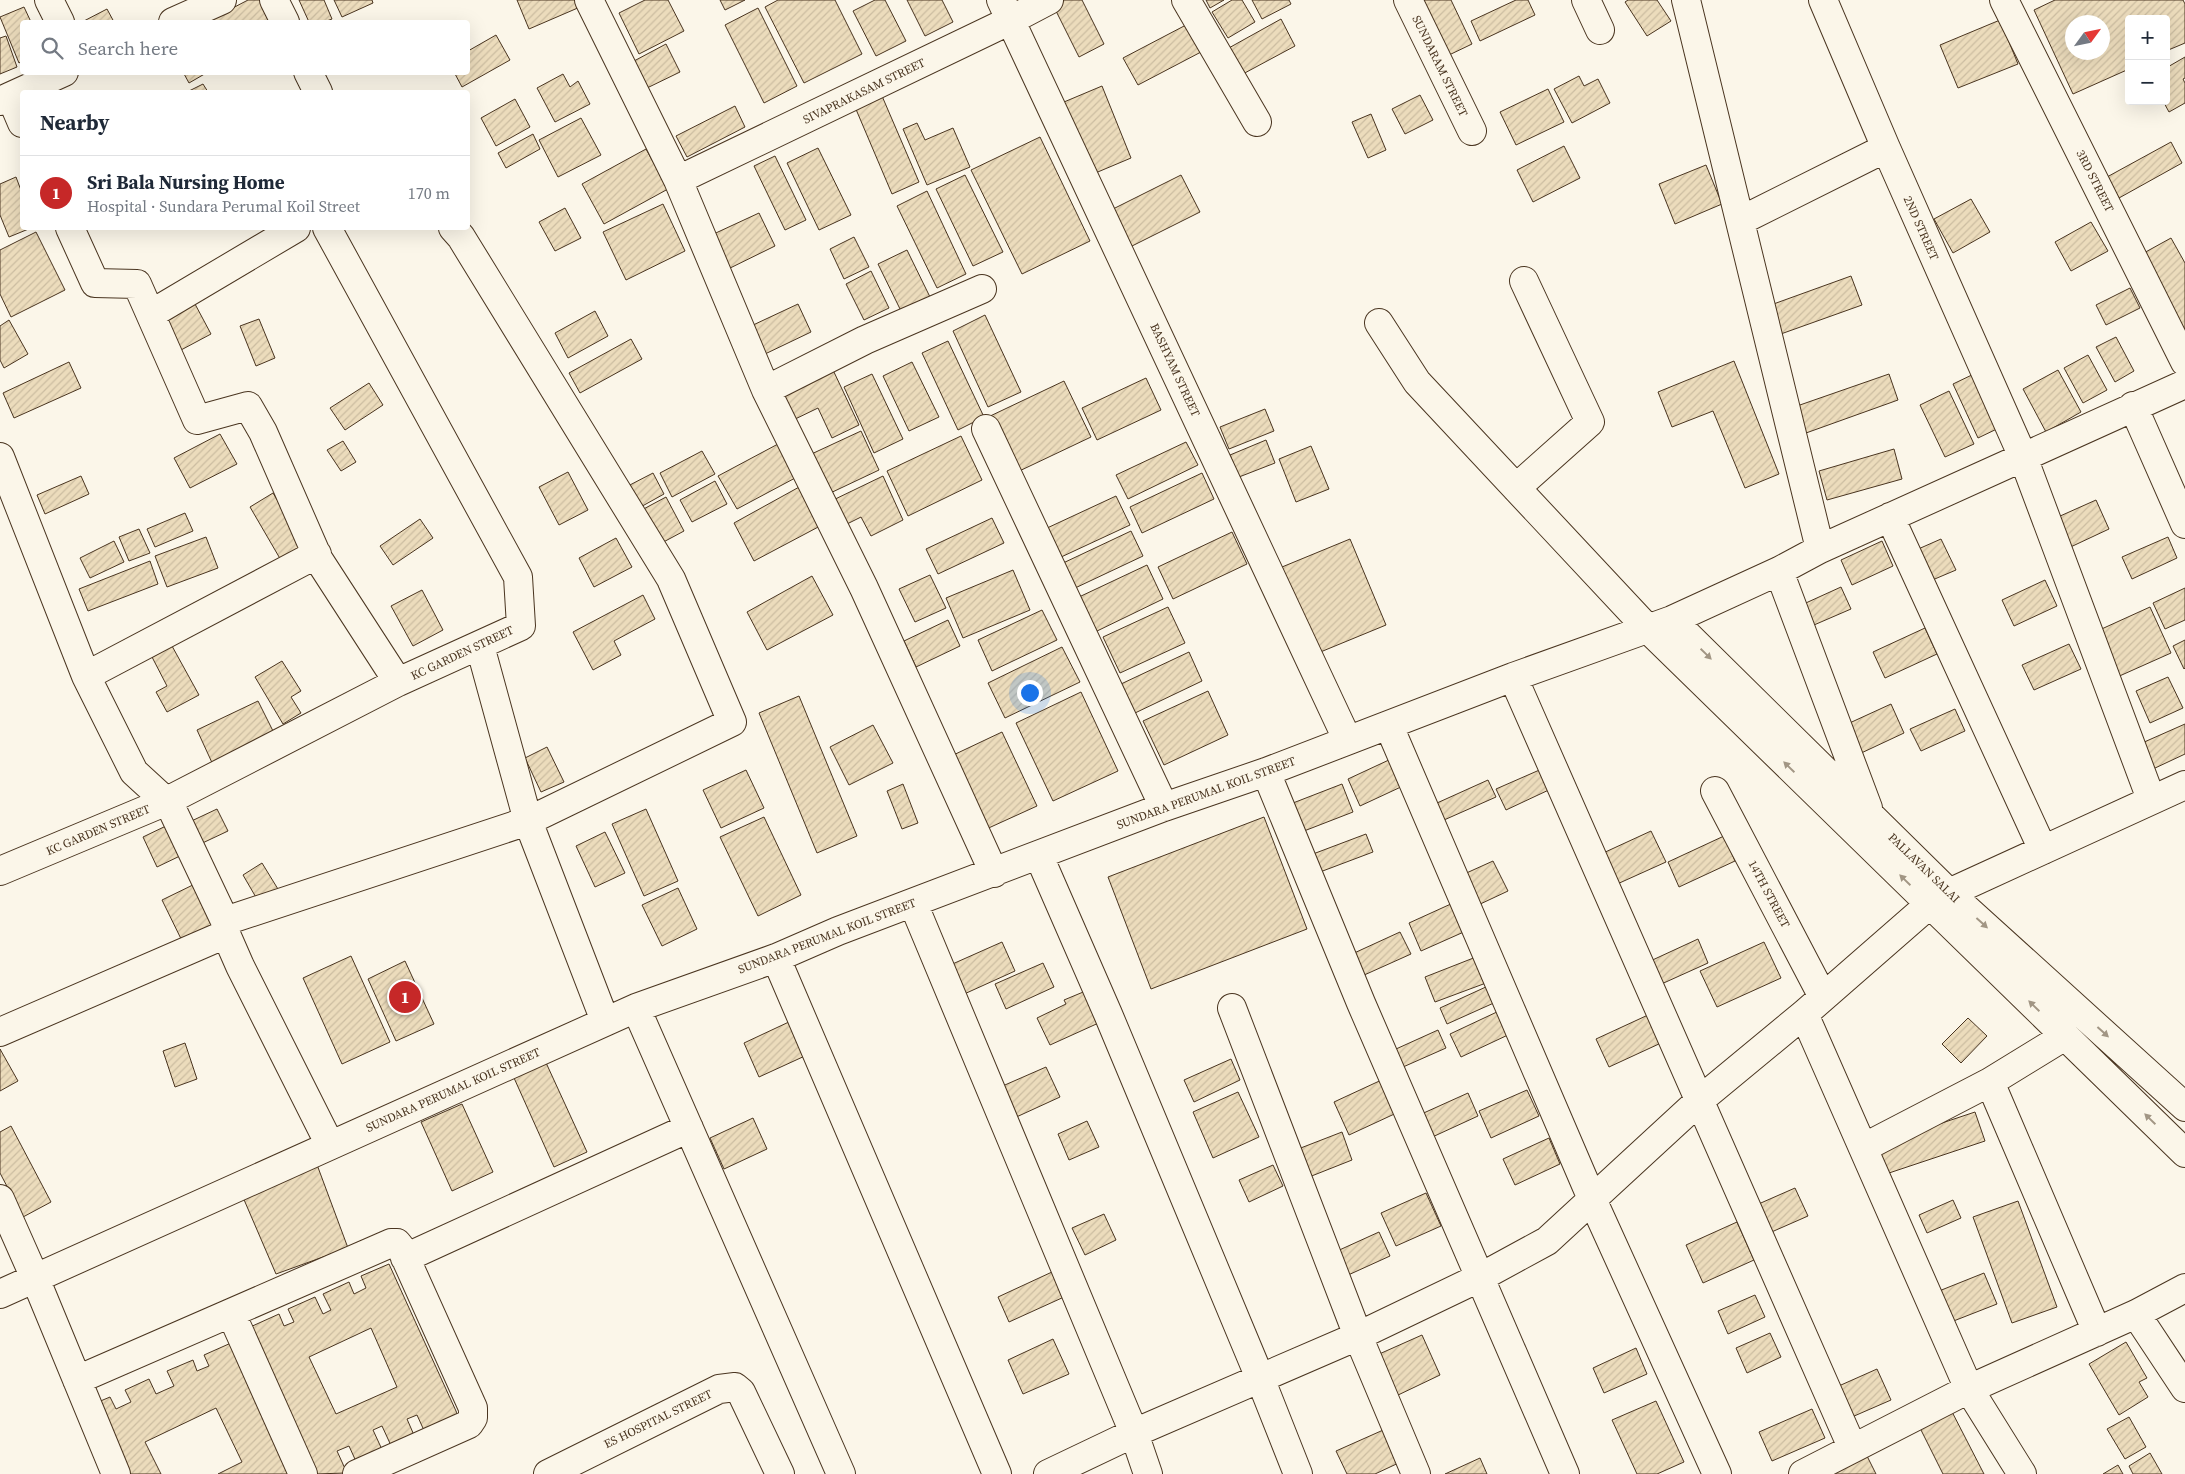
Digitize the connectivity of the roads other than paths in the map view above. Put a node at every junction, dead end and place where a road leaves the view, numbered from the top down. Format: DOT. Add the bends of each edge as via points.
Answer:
graph roads {
  1 [pos="49,0"];
  2 [pos="222,0"];
  3 [pos="274,0"];
  4 [pos="589,0"];
  5 [pos="1049,0"];
  6 [pos="1186,0"];
  7 [pos="1408,0"];
  8 [pos="1586,0"];
  9 [pos="1686,0"];
  10 [pos="1823,0"];
  11 [pos="2004,0"];
  12 [pos="1006,10"];
  13 [pos="59,20"];
  14 [pos="177,20"];
  15 [pos="284,20"];
  16 [pos="1600,30"];
  17 [pos="57,75"];
  18 [pos="310,75"];
  19 [pos="25,90"];
  20 [pos="317,90"];
  21 [pos="20,92"];
  22 [pos="5,99"];
  23 [pos="20,120"];
  24 [pos="1257,122"];
  25 [pos="1472,131"];
  26 [pos="1886,148"];
  27 [pos="678,180"];
  28 [pos="1740,221"];
  29 [pos="71,230"];
  30 [pos="293,230"];
  31 [pos="328,230"];
  32 [pos="455,230"];
  33 [pos="1524,281"];
  34 [pos="982,289"];
  35 [pos="151,314"];
  36 [pos="1380,323"];
  37 [pos="2185,362"];
  38 [pos="2185,384"];
  39 [pos="766,390"];
  40 [pos="2133,406"];
  41 [pos="986,428"];
  42 [pos="0,457"];
  43 [pos="2023,457"];
  44 [pos="1516,488"];
  45 [pos="1890,517"];
  46 [pos="2185,524"];
  47 [pos="1820,549"];
  48 [pos="317,554"];
  49 [pos="1779,571"];
  50 [pos="1660,625"];
  51 [pos="480,646"];
  52 [pos="86,676"];
  53 [pos="1514,677"];
  54 [pos="398,682"];
  55 [pos="1389,726"];
  56 [pos="1347,740"];
  57 [pos="1266,772"];
  58 [pos="2185,785"];
  59 [pos="1715,791"];
  60 [pos="2151,799"];
  61 [pos="167,801"];
  62 [pos="1164,807"];
  63 [pos="1872,817"];
  64 [pos="528,821"];
  65 [pos="2043,850"];
  66 [pos="1039,856"];
  67 [pos="0,871"];
  68 [pos="994,873"];
  69 [pos="1939,899"];
  70 [pos="913,903"];
  71 [pos="226,928"];
  72 [pos="776,958"];
  73 [pos="1814,1005"];
  74 [pos="636,1008"];
  75 [pos="1232,1008"];
  76 [pos="605,1021"];
  77 [pos="0,1032"];
  78 [pos="2065,1036"];
  79 [pos="1990,1082"];
  80 [pos="1700,1100"];
  81 [pos="2185,1107"];
  82 [pos="689,1128"];
  83 [pos="330,1146"];
  84 [pos="1863,1148"];
  85 [pos="2185,1153"];
  86 [pos="0,1199"];
  87 [pos="1592,1199"];
  88 [pos="405,1258"];
  89 [pos="35,1278"];
  90 [pos="1479,1278"];
  91 [pos="2185,1288"];
  92 [pos="0,1294"];
  93 [pos="231,1313"];
  94 [pos="2136,1314"];
  95 [pos="2096,1332"];
  96 [pos="1358,1336"];
  97 [pos="1260,1378"];
  98 [pos="77,1380"];
  99 [pos="2185,1388"];
  100 [pos="1969,1389"];
  101 [pos="1134,1433"];
  102 [pos="1852,1448"];
  103 [pos="116,1474"];
  104 [pos="303,1474"];
  105 [pos="357,1474"];
  106 [pos="548,1474"];
  107 [pos="780,1474"];
  108 [pos="841,1474"];
  109 [pos="997,1474"];
  110 [pos="1048,1474"];
  111 [pos="1148,1474"];
  112 [pos="1298,1474"];
  113 [pos="1416,1474"];
  114 [pos="1565,1474"];
  115 [pos="1716,1474"];
  116 [pos="1804,1474"];
  117 [pos="2022,1474"];
  1 -- 13 [label="street"];
  2 -- 14 [label="street"];
  3 -- 15 [label="street"];
  4 -- 27 [label="street"];
  5 -- 12 [label="street, SIVAPRAKASAM STREET"];
  6 -- 24 [label="street"];
  7 -- 25 [label="street, SUNDARAM STREET"];
  8 -- 16 [label="street"];
  9 -- 28 [label="street"];
  10 -- 26 [label="street, 2ND STREET"];
  11 -- 37 [label="street, 3RD STREET"];
  12 -- 27 [label="street, SIVAPRAKASAM STREET"];
  12 -- 56 [label="street, BASHYAM STREET"];
  17 -- 19 [label="street"];
  18 -- 20 [label="street"];
  21 -- 22 [label="street"];
  22 -- 23 [label="street"];
  26 -- 28 [label="street"];
  26 -- 43 [label="street, 2ND STREET"];
  27 -- 39 [label="street"];
  28 -- 47 [label="street"];
  29 -- 35 [label="street" via="95,283 137,284"];
  30 -- 35 [label="street"];
  31 -- 51 [label="street, KC GARDEN STREET" via="518,577 521,626"];
  32 -- 64 [label="street" via="671,579 732,722"];
  33 -- 44 [label="street" via="1590,422"];
  34 -- 39 [label="street" via="865,340"];
  35 -- 48 [label="street" via="197,420 248,406 263,432"];
  36 -- 44 [label="street" via="1418,382"];
  38 -- 40 [label="street, SUNDARA PERUMAL KOIL STREET"];
  39 -- 68 [label="street" via="864,588"];
  40 -- 43 [label="street, SUNDARA PERUMAL KOIL STREET"];
  40 -- 46 [label="street"];
  41 -- 62 [label="street"];
  42 -- 52 [label="street"];
  43 -- 45 [label="street, SUNDARA PERUMAL KOIL STREET"];
  43 -- 60 [label="street, 2ND STREET"];
  44 -- 50 [label="street"];
  45 -- 47 [label="street, SUNDARA PERUMAL KOIL STREET"];
  45 -- 65 [label="street"];
  47 -- 49 [label="street, SUNDARA PERUMAL KOIL STREET"];
  48 -- 52 [label="street"];
  48 -- 54 [label="street"];
  49 -- 50 [label="street, SUNDARA PERUMAL KOIL STREET"];
  49 -- 63 [label="street"];
  50 -- 53 [label="street, SUNDARA PERUMAL KOIL STREET"];
  50 -- 63 [label="street, PALLAVAN SALAI, one-way"];
  69 -- 50 [label="street, one-way"];
  51 -- 54 [label="street, KC GARDEN STREET"];
  51 -- 64 [label="street"];
  52 -- 61 [label="street" via="134,772"];
  53 -- 55 [label="street, SUNDARA PERUMAL KOIL STREET"];
  53 -- 80 [label="street"];
  54 -- 61 [label="street, KC GARDEN STREET"];
  55 -- 56 [label="street, SUNDARA PERUMAL KOIL STREET"];
  55 -- 87 [label="street"];
  56 -- 57 [label="street, SUNDARA PERUMAL KOIL STREET"];
  57 -- 62 [label="street, SUNDARA PERUMAL KOIL STREET"];
  57 -- 90 [label="street"];
  58 -- 60 [label="street"];
  59 -- 73 [label="street, 14TH STREET"];
  60 -- 65 [label="street"];
  61 -- 67 [label="street, KC GARDEN STREET"];
  61 -- 71 [label="street"];
  62 -- 66 [label="street, SUNDARA PERUMAL KOIL STREET"];
  63 -- 69 [label="street, PALLAVAN SALAI"];
  64 -- 71 [label="street"];
  64 -- 76 [label="street"];
  65 -- 69 [label="street"];
  66 -- 68 [label="street, SUNDARA PERUMAL KOIL STREET"];
  66 -- 97 [label="street"];
  68 -- 70 [label="street, SUNDARA PERUMAL KOIL STREET"];
  69 -- 73 [label="street"];
  78 -- 69 [label="street, one-way"];
  69 -- 81 [label="street, PALLAVAN SALAI, one-way"];
  70 -- 72 [label="street, SUNDARA PERUMAL KOIL STREET"];
  70 -- 101 [label="street"];
  71 -- 77 [label="street"];
  71 -- 83 [label="street"];
  72 -- 74 [label="street, SUNDARA PERUMAL KOIL STREET"];
  72 -- 109 [label="street"];
  73 -- 80 [label="street"];
  73 -- 84 [label="street, 14TH STREET"];
  74 -- 76 [label="street, SUNDARA PERUMAL KOIL STREET"];
  74 -- 82 [label="street"];
  75 -- 96 [label="street"];
  76 -- 83 [label="street, SUNDARA PERUMAL KOIL STREET"];
  78 -- 79 [label="street"];
  85 -- 78 [label="street, one-way"];
  79 -- 84 [label="street"];
  79 -- 95 [label="street"];
  80 -- 87 [label="street"];
  80 -- 102 [label="street"];
  82 -- 88 [label="street"];
  82 -- 108 [label="street"];
  83 -- 89 [label="street, SUNDARA PERUMAL KOIL STREET"];
  84 -- 100 [label="street, 14TH STREET"];
  86 -- 89 [label="street"];
  87 -- 90 [label="street" via="1547,1240"];
  87 -- 115 [label="street"];
  88 -- 93 [label="street" via="397,1243 391,1243"];
  88 -- 105 [label="street" via="473,1408 473,1418 469,1424"];
  89 -- 92 [label="street, SUNDARA PERUMAL KOIL STREET"];
  89 -- 98 [label="street"];
  90 -- 96 [label="street"];
  90 -- 114 [label="street"];
  91 -- 94 [label="street"];
  93 -- 98 [label="street"];
  93 -- 104 [label="street"];
  94 -- 95 [label="street"];
  94 -- 99 [label="street"];
  95 -- 100 [label="street"];
  96 -- 97 [label="street"];
  96 -- 113 [label="street"];
  97 -- 101 [label="street"];
  97 -- 112 [label="street"];
  98 -- 103 [label="street"];
  100 -- 102 [label="street"];
  100 -- 117 [label="street, 14TH STREET"];
  101 -- 110 [label="street"];
  101 -- 111 [label="street"];
  102 -- 116 [label="street"];
  106 -- 107 [label="street, ES HOSPITAL STREET" via="719,1389 735,1387 742,1392"];
}
